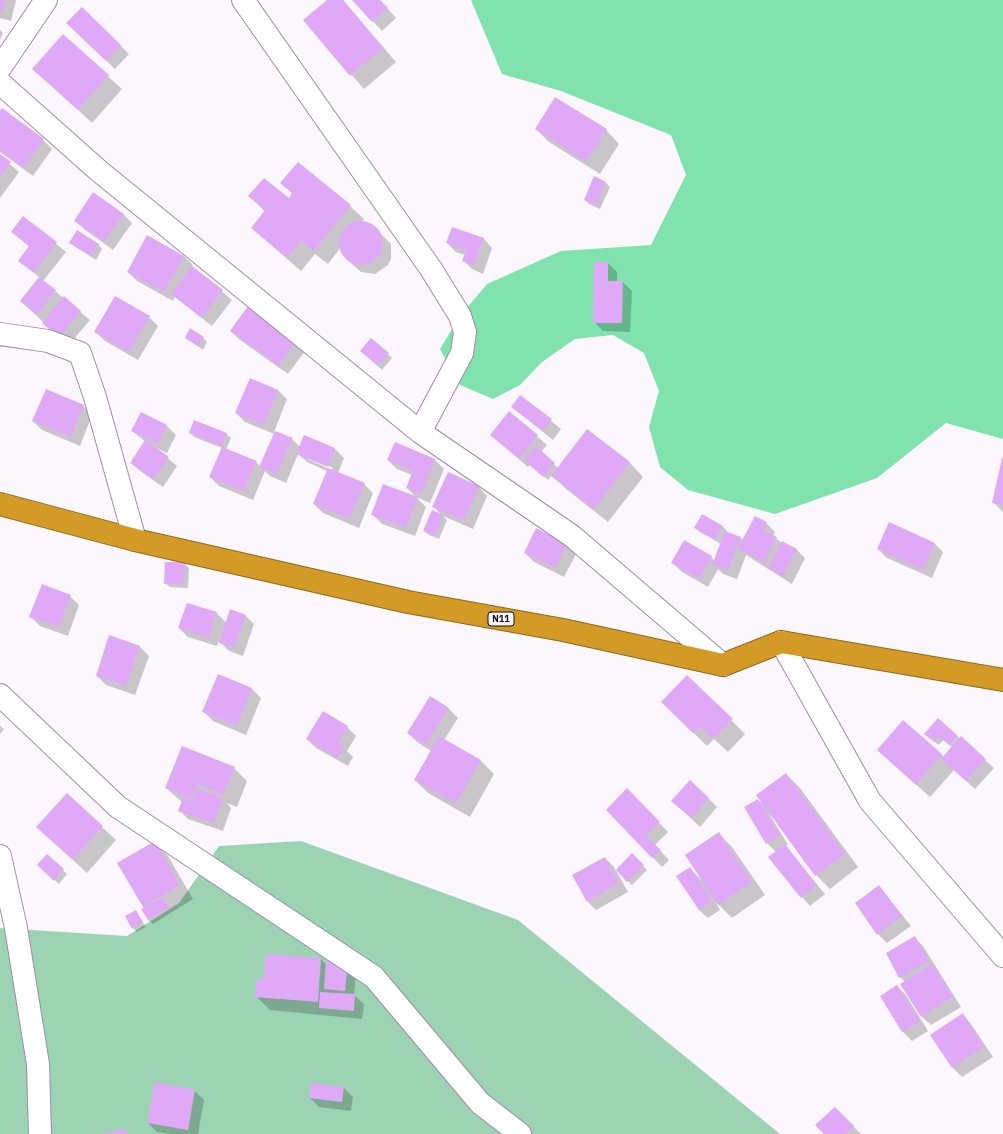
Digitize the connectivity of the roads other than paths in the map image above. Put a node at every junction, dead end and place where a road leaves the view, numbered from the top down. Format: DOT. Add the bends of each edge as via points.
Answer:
graph roads {
  1 [pos="46,0"];
  2 [pos="243,0"];
  3 [pos="0,68"];
  4 [pos="0,83"];
  5 [pos="0,334"];
  6 [pos="420,432"];
  7 [pos="0,504"];
  8 [pos="135,540"];
  9 [pos="781,642"];
  10 [pos="723,665"];
  11 [pos="1003,680"];
  12 [pos="0,695"];
  13 [pos="0,856"];
  14 [pos="1003,956"];
  15 [pos="40,1134"];
  16 [pos="520,1134"];
  1 -- 3 [label="street"];
  2 -- 6 [label="street" via="427,262 460,316 465,332 462,353"];
  4 -- 6 [label="street" via="99,171"];
  5 -- 8 [label="street" via="48,341 80,353"];
  6 -- 10 [label="street" via="572,536"];
  7 -- 8 [label="highway, N11"];
  8 -- 10 [label="highway, N11" via="408,602 563,630"];
  9 -- 10 [label="highway"];
  9 -- 11 [label="highway"];
  9 -- 14 [label="street" via="870,801"];
  12 -- 16 [label="street" via="118,807 374,977 480,1103"];
  13 -- 15 [label="street" via="16,928 38,1064"];
}
